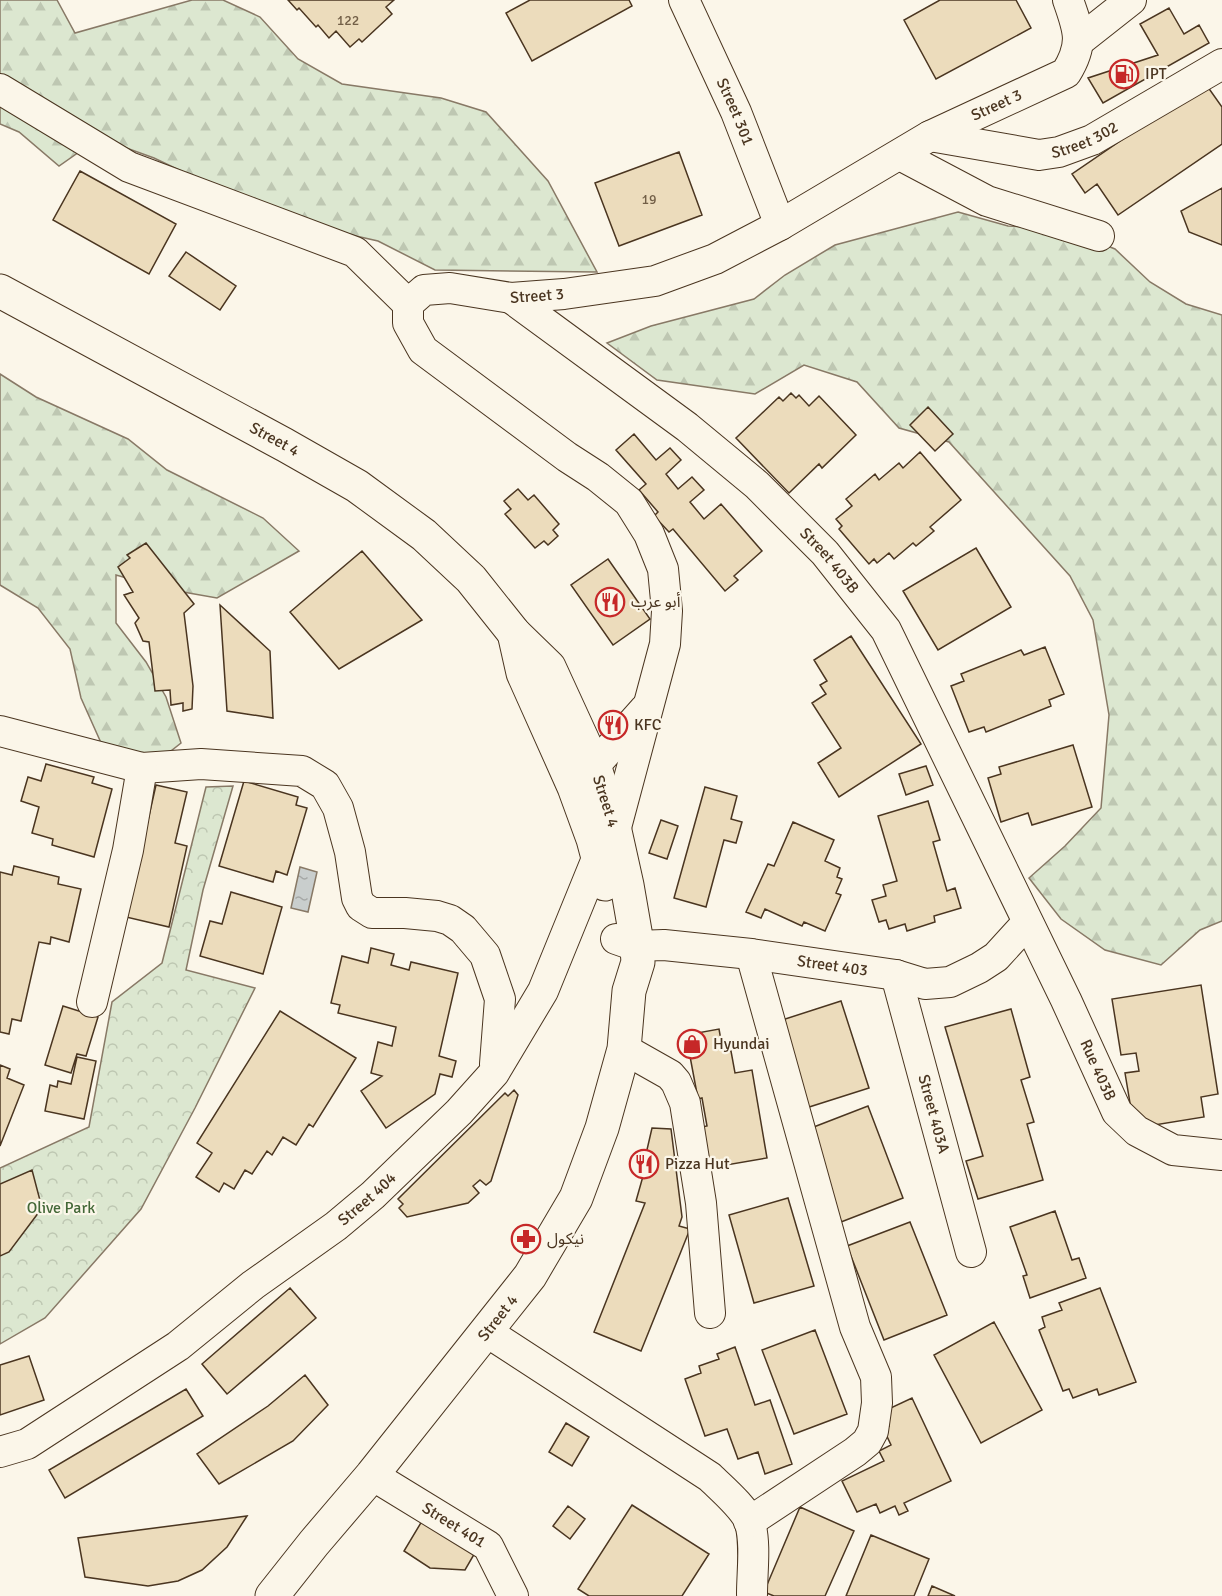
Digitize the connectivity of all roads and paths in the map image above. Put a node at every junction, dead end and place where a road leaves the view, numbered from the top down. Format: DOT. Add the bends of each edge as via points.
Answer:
graph roads {
  1 [pos="684,0"];
  2 [pos="1068,0"];
  3 [pos="1131,0"];
  4 [pos="1079,41"];
  5 [pos="1222,64"];
  6 [pos="0,89"];
  7 [pos="930,136"];
  8 [pos="900,155"];
  9 [pos="780,225"];
  10 [pos="1099,236"];
  11 [pos="0,291"];
  12 [pos="511,298"];
  13 [pos="408,304"];
  14 [pos="647,707"];
  15 [pos="0,731"];
  16 [pos="142,768"];
  17 [pos="584,776"];
  18 [pos="606,843"];
  19 [pos="1027,923"];
  20 [pos="626,942"];
  21 [pos="751,954"];
  22 [pos="896,975"];
  23 [pos="92,1002"];
  24 [pos="624,1049"];
  25 [pos="494,1073"];
  26 [pos="1222,1157"];
  27 [pos="971,1252"];
  28 [pos="711,1313"];
  29 [pos="487,1332"];
  30 [pos="0,1452"];
  31 [pos="372,1475"];
  32 [pos="750,1522"];
  33 [pos="752,1594"];
  34 [pos="272,1596"];
  35 [pos="513,1596"];
  1 -- 9 [label="street, Street 301" via="736,112"];
  2 -- 4 [label="street"];
  3 -- 4 [label="street"];
  4 -- 7 [label="street, Street 3" via="1076,58 1066,73"];
  5 -- 7 [label="street, Street 302" via="1092,140 1059,152 1039,155"];
  6 -- 13 [label="street" via="129,167 355,252"];
  7 -- 8 [label="street, Street 3"];
  8 -- 9 [label="street, Street 3"];
  8 -- 10 [label="street" via="987,201"];
  9 -- 12 [label="street, Street 3" via="715,259 655,281"];
  11 -- 17 [label="main road, Street 4" via="357,486 424,535 471,579 514,633 549,667"];
  12 -- 13 [label="street, Street 3" via="450,288 424,290"];
  12 -- 19 [label="street, Street 403B" via="687,427 757,485 825,553 886,630"];
  13 -- 14 [label="street" via="408,323 423,350 621,495 649,534 663,569 667,611 665,644"];
  14 -- 17 [label="street"];
  14 -- 18 [label="street"];
  15 -- 16 [label="street"];
  16 -- 23 [label="street" via="128,850"];
  16 -- 25 [label="street" via="201,764 302,771 325,785 338,808 361,906 372,913 450,920 463,928 485,955 500,999"];
  17 -- 18 [label="main road, Street 4"];
  18 -- 20 [label="main road, Street 4" via="627,885"];
  18 -- 25 [label="street, Street 404" via="543,991"];
  19 -- 22 [label="street, Street 403" via="996,957 950,982 925,984"];
  19 -- 26 [label="street, Rue 403B" via="1117,1112 1137,1131 1173,1150"];
  20 -- 21 [label="street, Street 403"];
  20 -- 24 [label="main road, Street 4" via="638,962 629,991"];
  21 -- 22 [label="street, Street 403"];
  21 -- 32 [label="street" via="855,1327 876,1377 877,1403 873,1431 867,1442"];
  22 -- 27 [label="street, Street 403A"];
  24 -- 28 [label="street" via="670,1075 684,1103 701,1203"];
  24 -- 29 [label="main road, Street 4" via="602,1128 576,1198 530,1276"];
  25 -- 30 [label="street, Street 404" via="459,1112 336,1227 253,1285 178,1346 27,1444"];
  29 -- 31 [label="main road, Street 4"];
  29 -- 32 [label="street" via="710,1477"];
  31 -- 34 [label="main road, Street 4"];
  31 -- 35 [label="street, Street 401" via="488,1546"];
  32 -- 33 [label="street"];
}
